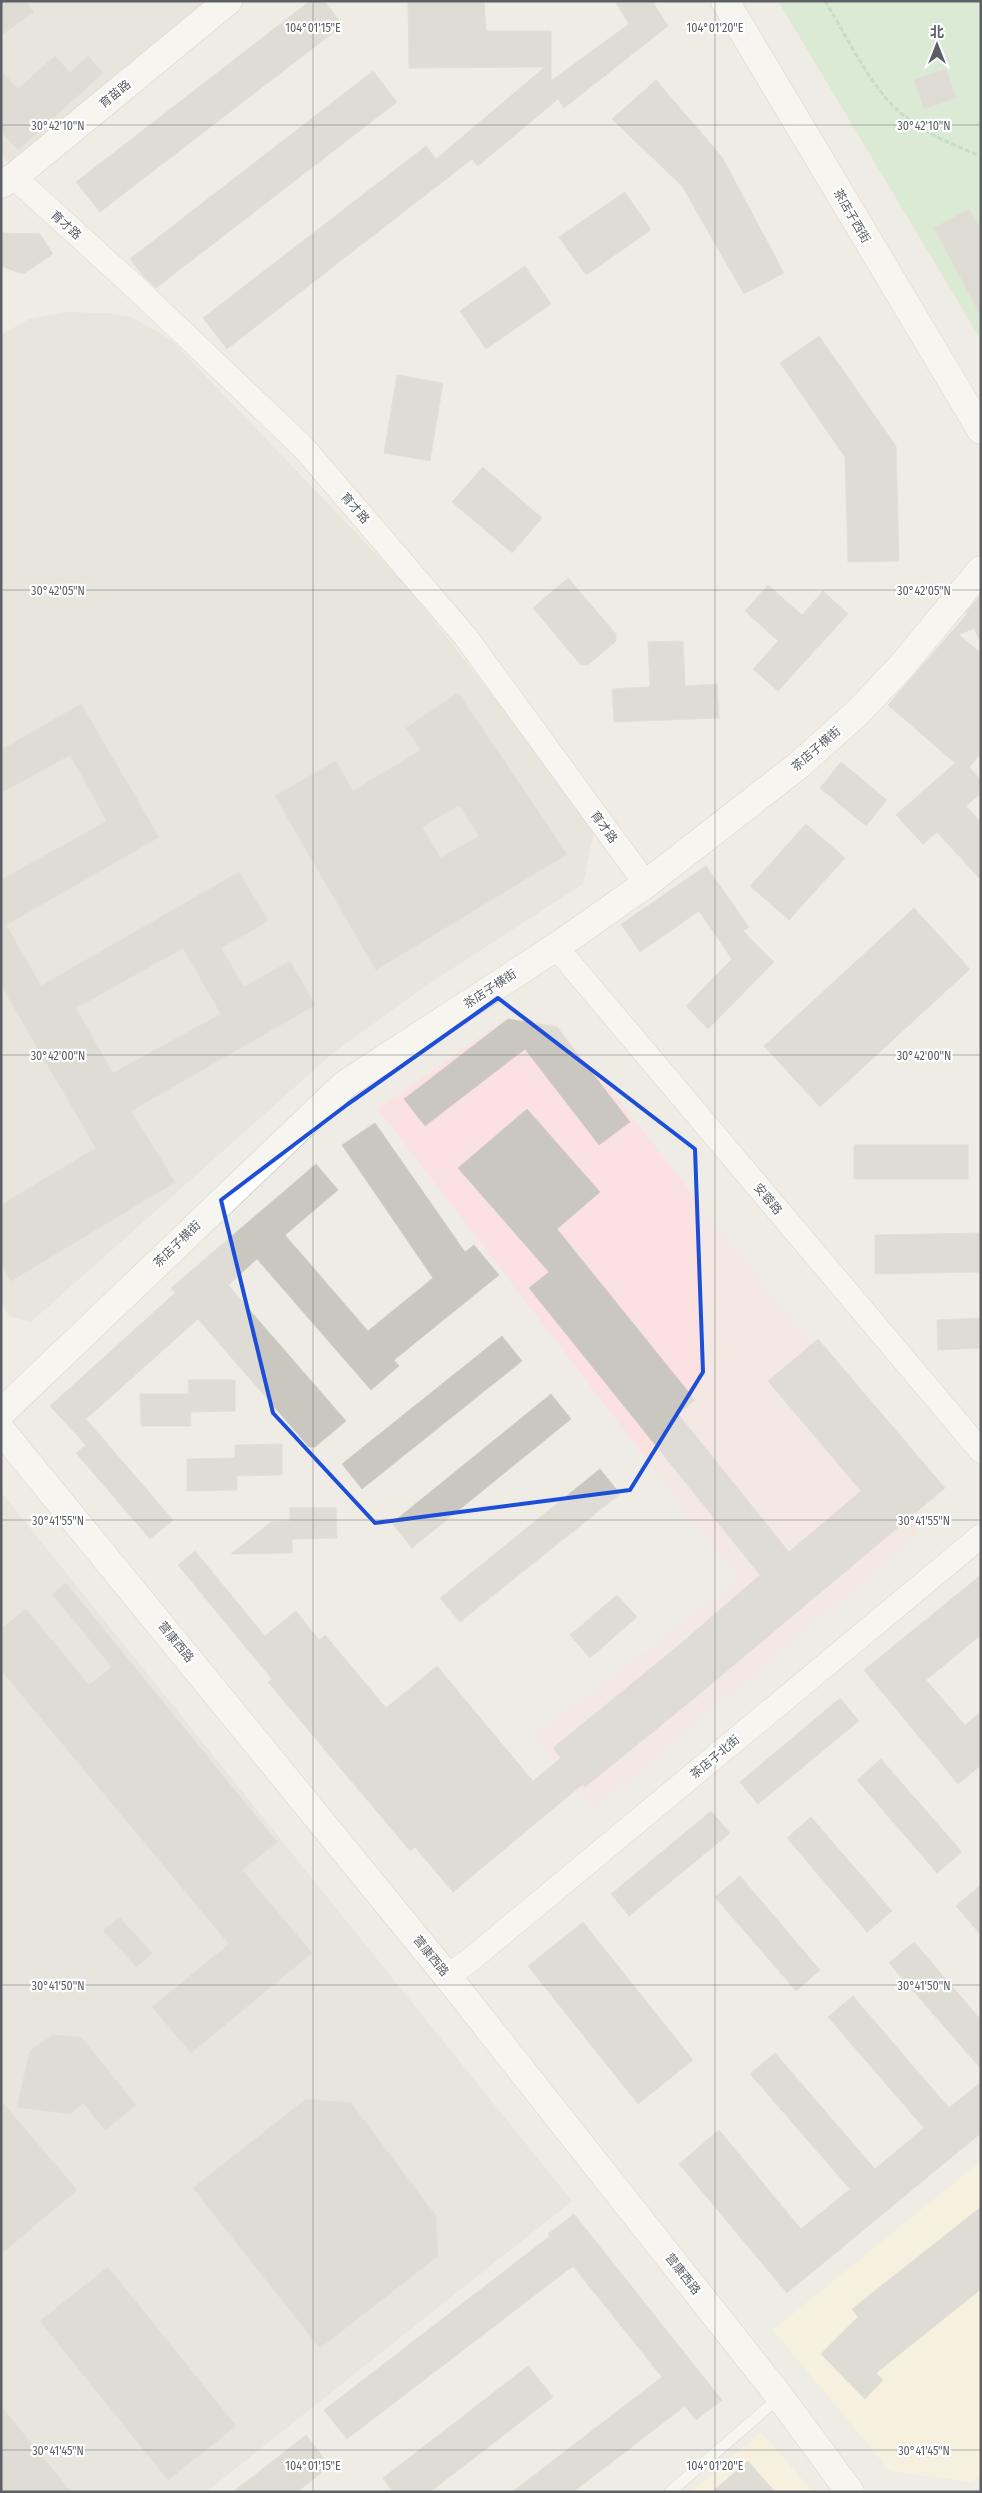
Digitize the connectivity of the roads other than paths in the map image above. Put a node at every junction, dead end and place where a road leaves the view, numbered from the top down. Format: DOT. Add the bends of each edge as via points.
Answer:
graph roads {
  1 [pos="228,1"];
  2 [pos="725,1"];
  3 [pos="8,181"];
  4 [pos="981,430"];
  5 [pos="981,570"];
  6 [pos="646,884"];
  7 [pos="556,947"];
  8 [pos="1,1413"];
  9 [pos="1,1430"];
  10 [pos="981,1451"];
  11 [pos="981,1536"];
  12 [pos="447,1976"];
  13 [pos="780,2397"];
  14 [pos="670,2492"];
  15 [pos="850,2492"];
  1 -- 3 [label="street, 育苗路"];
  2 -- 4 [label="street, 茶店子西街"];
  3 -- 6 [label="street, 育才路" via="135,287 303,447 465,636"];
  5 -- 6 [label="street, 茶店子横街" via="900,668 857,712 799,765"];
  6 -- 7 [label="street, 茶店子横街"];
  7 -- 8 [label="street, 茶店子横街" via="344,1085"];
  7 -- 10 [label="street, 安蓉路"];
  9 -- 12 [label="street, 营康西路"];
  11 -- 12 [label="street, 茶店子北街"];
  12 -- 13 [label="street, 营康西路"];
  13 -- 14 [label="lane"];
  13 -- 15 [label="street, 营康西路"];
}
